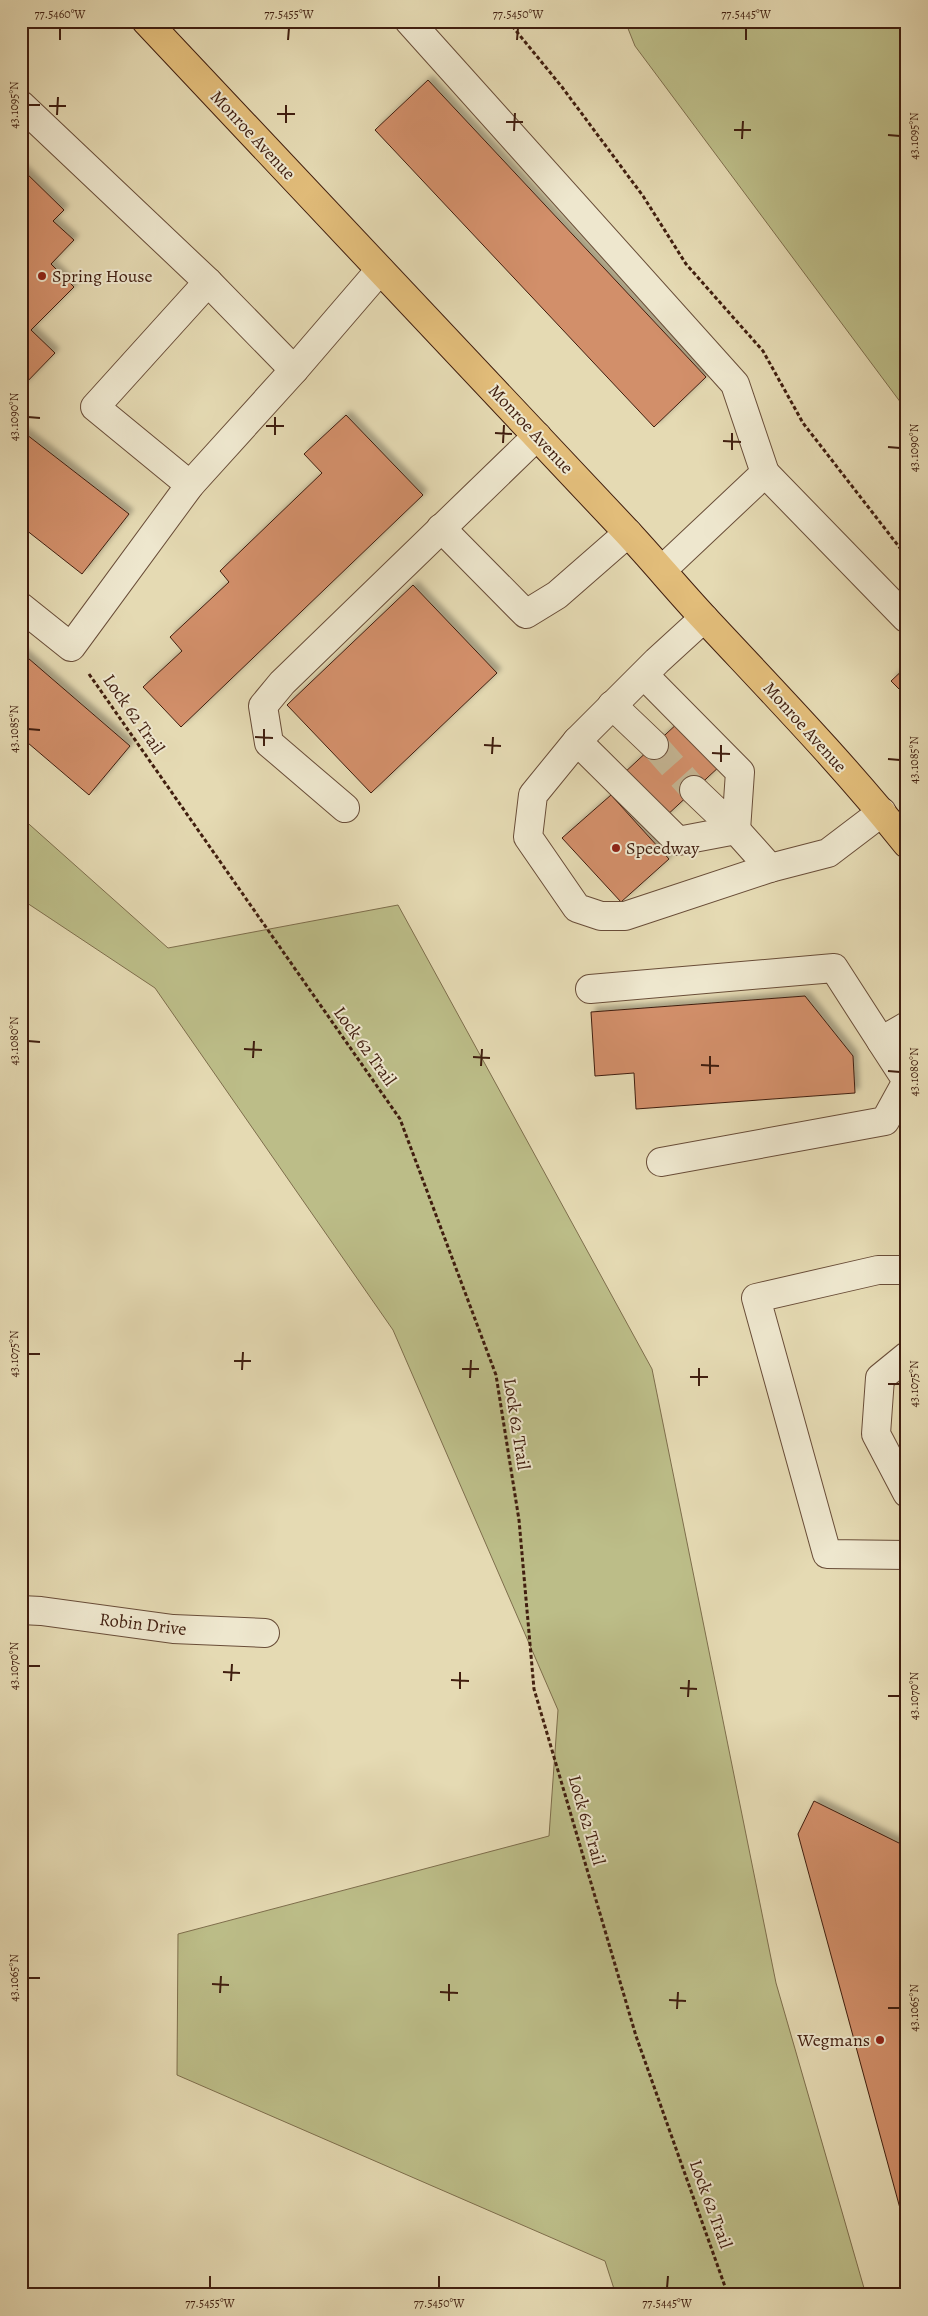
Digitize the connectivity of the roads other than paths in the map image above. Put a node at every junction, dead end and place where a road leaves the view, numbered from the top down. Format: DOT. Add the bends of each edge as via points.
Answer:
graph roads {
  1 [pos="146,21"];
  2 [pos="409,21"];
  3 [pos="21,104"];
  4 [pos="380,270"];
  5 [pos="208,282"];
  6 [pos="294,370"];
  7 [pos="537,436"];
  8 [pos="764,474"];
  9 [pos="190,485"];
  10 [pos="441,528"];
  11 [pos="628,533"];
  12 [pos="662,570"];
  13 [pos="21,607"];
  14 [pos="704,618"];
  15 [pos="906,618"];
  16 [pos="644,675"];
  17 [pos="612,705"];
  18 [pos="577,741"];
  19 [pos="654,745"];
  20 [pos="694,790"];
  21 [pos="345,808"];
  22 [pos="882,812"];
  23 [pos="736,830"];
  24 [pos="907,844"];
  25 [pos="770,868"];
  26 [pos="590,989"];
  27 [pos="907,1026"];
  28 [pos="881,1041"];
  29 [pos="661,1162"];
  30 [pos="907,1270"];
  31 [pos="907,1356"];
  32 [pos="907,1493"];
  33 [pos="907,1555"];
  34 [pos="21,1610"];
  35 [pos="265,1633"];
  1 -- 4 [label="main road, Monroe Avenue"];
  2 -- 8 [label="street" via="735,384"];
  3 -- 5 [label="street"];
  4 -- 6 [label="street"];
  4 -- 7 [label="main road, Monroe Avenue"];
  5 -- 6 [label="street"];
  5 -- 9 [label="street" via="94,407"];
  6 -- 9 [label="street"];
  7 -- 10 [label="street"];
  7 -- 11 [label="main road, Monroe Avenue"];
  8 -- 12 [label="street"];
  8 -- 15 [label="street"];
  9 -- 13 [label="street" via="71,647"];
  10 -- 11 [label="street" via="526,614 557,596"];
  10 -- 21 [label="street" via="282,683 263,706 269,743"];
  11 -- 12 [label="main road, Monroe Avenue"];
  12 -- 14 [label="main road, Monroe Avenue"];
  14 -- 16 [label="street"];
  14 -- 22 [label="main road, Monroe Avenue"];
  16 -- 17 [label="street"];
  16 -- 23 [label="street" via="740,772"];
  17 -- 18 [label="street"];
  17 -- 19 [label="street"];
  18 -- 23 [label="street" via="678,841"];
  18 -- 25 [label="street" via="533,795 528,837 577,908 601,916 625,916"];
  20 -- 23 [label="street"];
  22 -- 24 [label="main road, Monroe Avenue"];
  22 -- 25 [label="street" via="828,853"];
  23 -- 25 [label="street"];
  26 -- 28 [label="street" via="834,968"];
  27 -- 28 [label="street"];
  28 -- 29 [label="street" via="907,1082 885,1121"];
  30 -- 33 [label="street" via="878,1270 756,1298 826,1554"];
  31 -- 32 [label="street" via="880,1378 876,1434"];
  34 -- 35 [label="street, Robin Drive" via="173,1629"];
}
